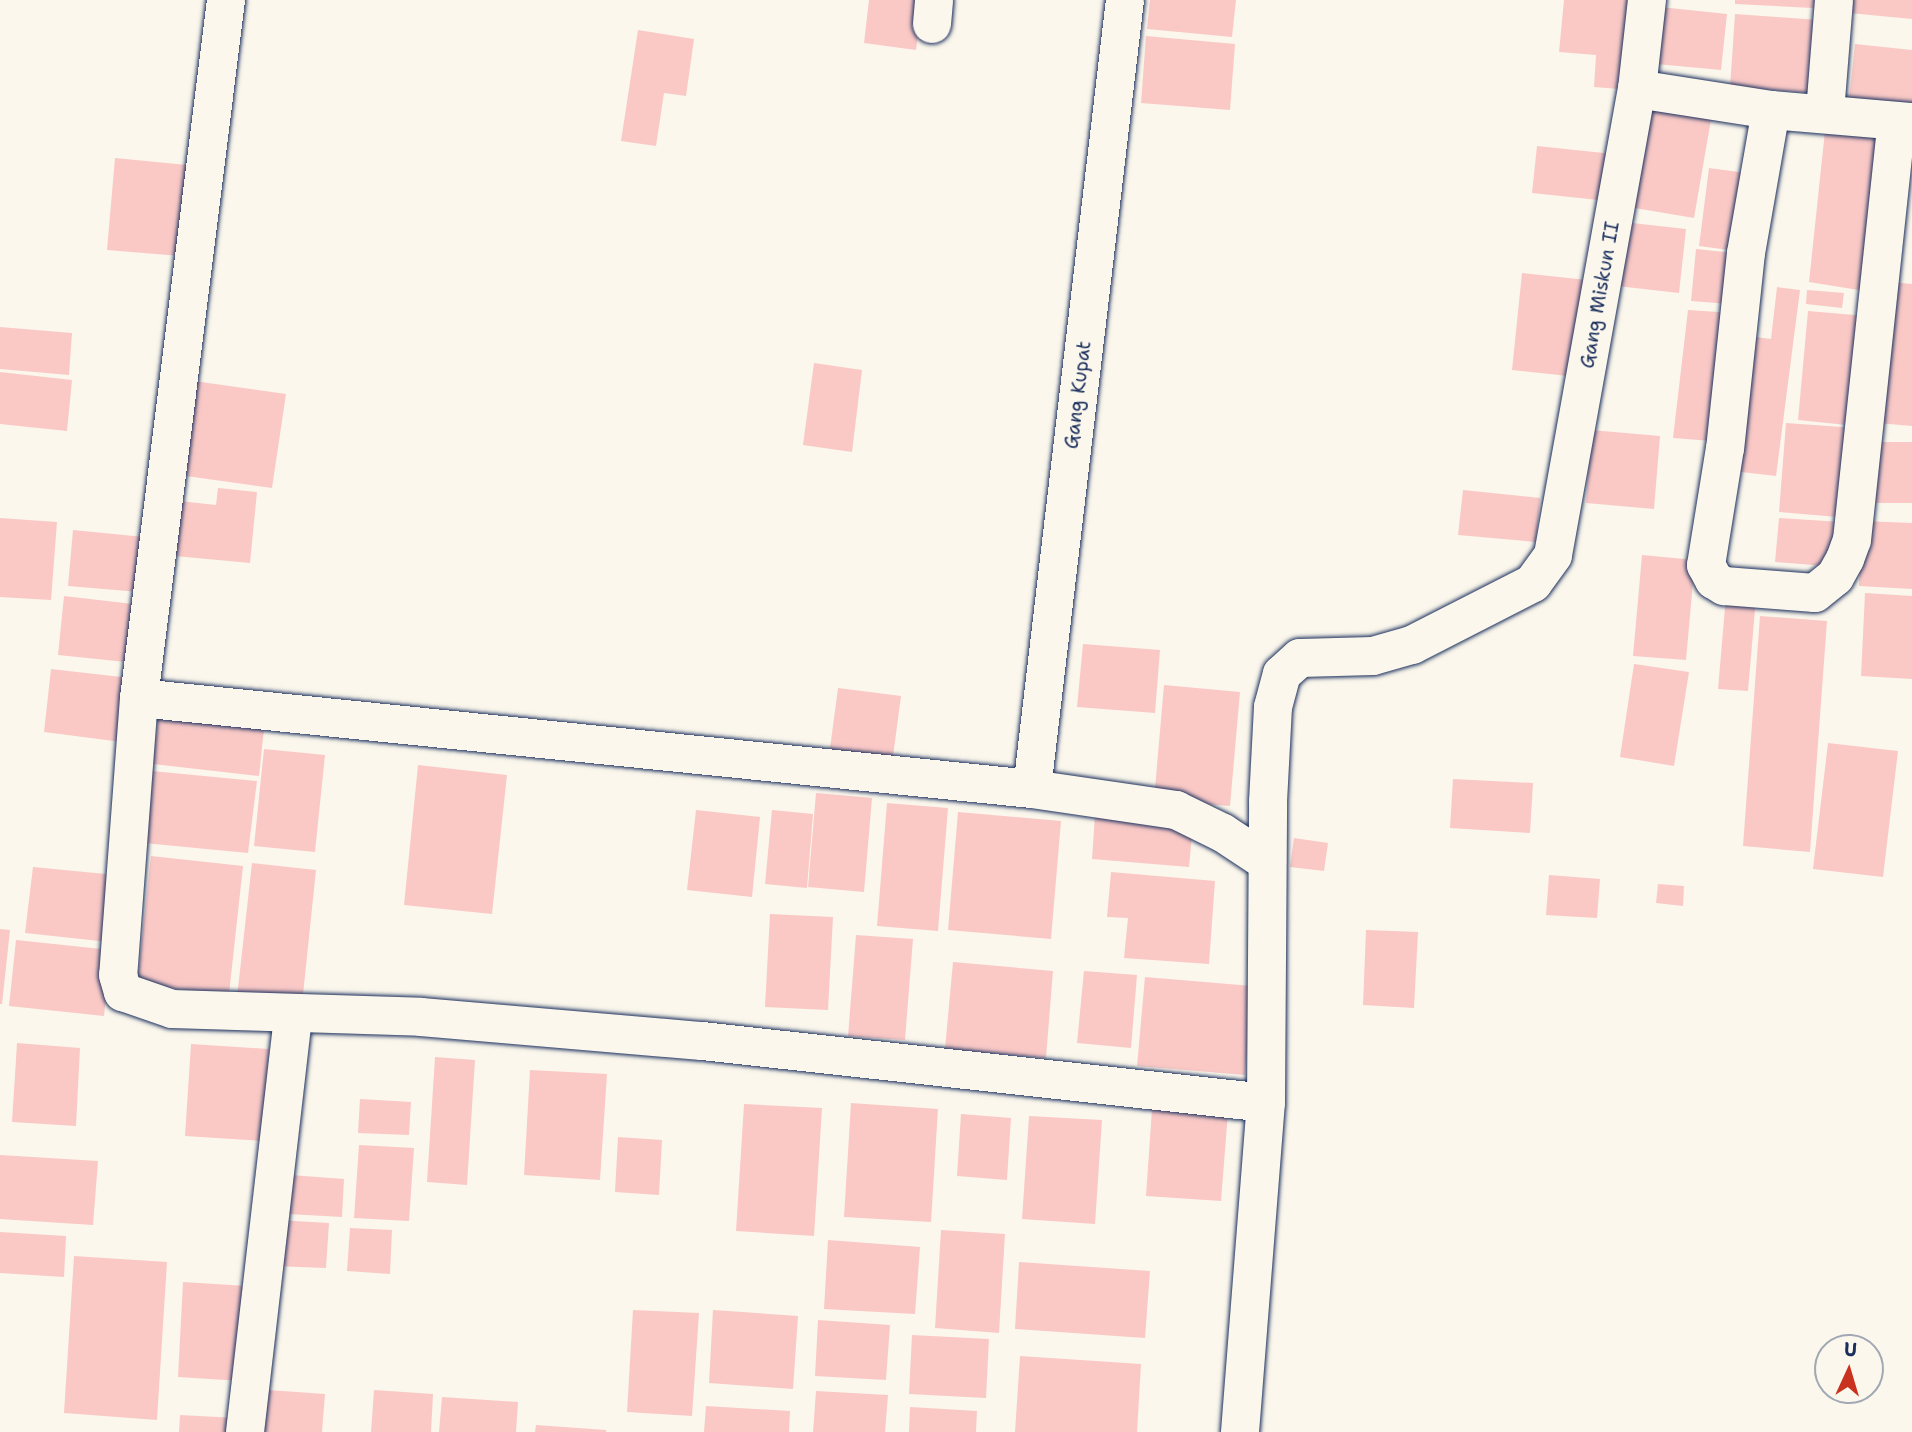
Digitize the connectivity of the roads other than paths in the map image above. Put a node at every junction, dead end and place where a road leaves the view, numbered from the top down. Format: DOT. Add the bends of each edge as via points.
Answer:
graph roads {
  1 [pos="226,0"];
  2 [pos="1125,0"];
  3 [pos="1647,0"];
  4 [pos="1834,0"];
  5 [pos="1637,89"];
  6 [pos="1771,110"];
  7 [pos="1825,112"];
  8 [pos="1904,121"];
  9 [pos="139,698"];
  10 [pos="1032,789"];
  11 [pos="1267,862"];
  12 [pos="293,1014"];
  13 [pos="1266,1103"];
  14 [pos="245,1432"];
  15 [pos="1240,1432"];
  1 -- 9 [label="street"];
  2 -- 10 [label="street, Gang Kupat"];
  3 -- 5 [label="street, Gang Miskun II"];
  4 -- 7 [label="street"];
  5 -- 6 [label="street"];
  5 -- 11 [label="street, Gang Miskun II" via="1553,555 1533,583 1412,645 1373,656 1300,658 1282,674 1273,707"];
  6 -- 7 [label="street"];
  6 -- 8 [label="street" via="1746,253 1725,448 1706,565 1714,580 1724,586 1815,593 1836,577 1845,559 1852,540"];
  7 -- 8 [label="street"];
  9 -- 10 [label="street"];
  9 -- 12 [label="street" via="118,975 123,992 172,1009"];
  10 -- 11 [label="street" via="1176,810"];
  11 -- 13 [label="street"];
  12 -- 13 [label="street" via="421,1017 702,1041"];
  12 -- 14 [label="street"];
  13 -- 15 [label="street"];
}
